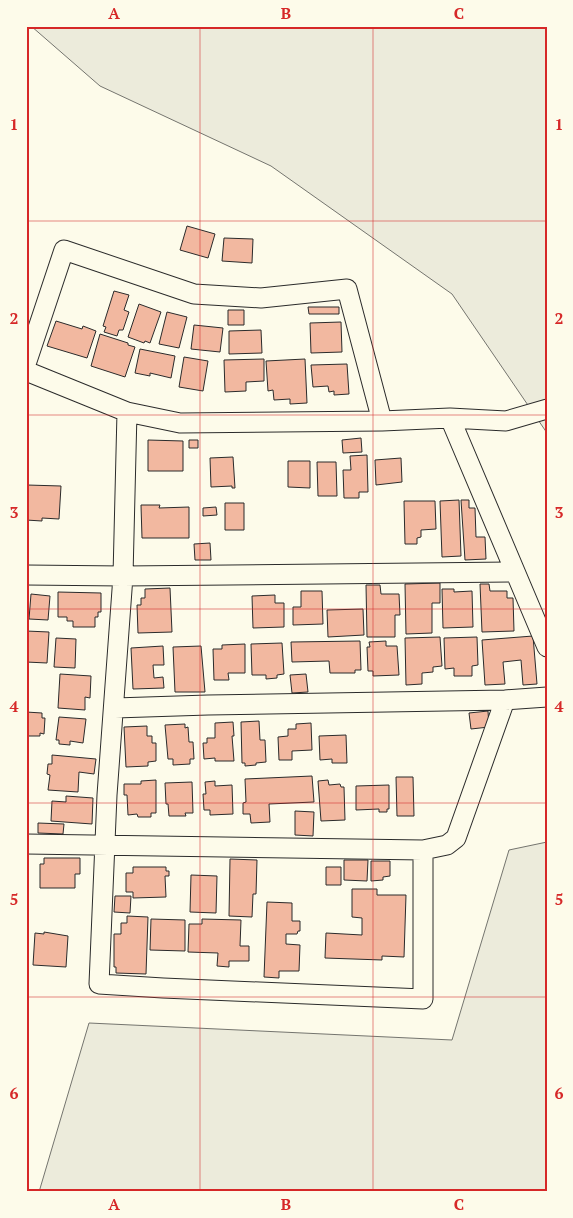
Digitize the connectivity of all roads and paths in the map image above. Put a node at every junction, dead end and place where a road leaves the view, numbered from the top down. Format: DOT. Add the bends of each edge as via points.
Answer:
graph roads {
  1 [pos="26,364"];
  2 [pos="26,371"];
  3 [pos="547,409"];
  4 [pos="127,412"];
  5 [pos="450,418"];
  6 [pos="382,421"];
  7 [pos="514,572"];
  8 [pos="26,575"];
  9 [pos="123,576"];
  10 [pos="547,647"];
  11 [pos="547,697"];
  12 [pos="505,700"];
  13 [pos="115,708"];
  14 [pos="26,844"];
  15 [pos="106,844"];
  16 [pos="423,850"];
  1 -- 6 [label="street" via="64,250 194,294 261,298 347,289"];
  2 -- 4 [label="street"];
  3 -- 5 [label="street" via="506,421"];
  4 -- 6 [label="street" via="180,423"];
  4 -- 9 [label="street"];
  5 -- 6 [label="street"];
  5 -- 7 [label="street"];
  7 -- 9 [label="street"];
  7 -- 10 [label="street"];
  8 -- 9 [label="street"];
  9 -- 13 [label="street"];
  11 -- 12 [label="street"];
  12 -- 13 [label="street"];
  12 -- 16 [label="street" via="456,838 447,845"];
  13 -- 15 [label="street"];
  14 -- 15 [label="street"];
  15 -- 16 [label="street"];
  15 -- 16 [label="street" via="99,984 423,999"];
}
